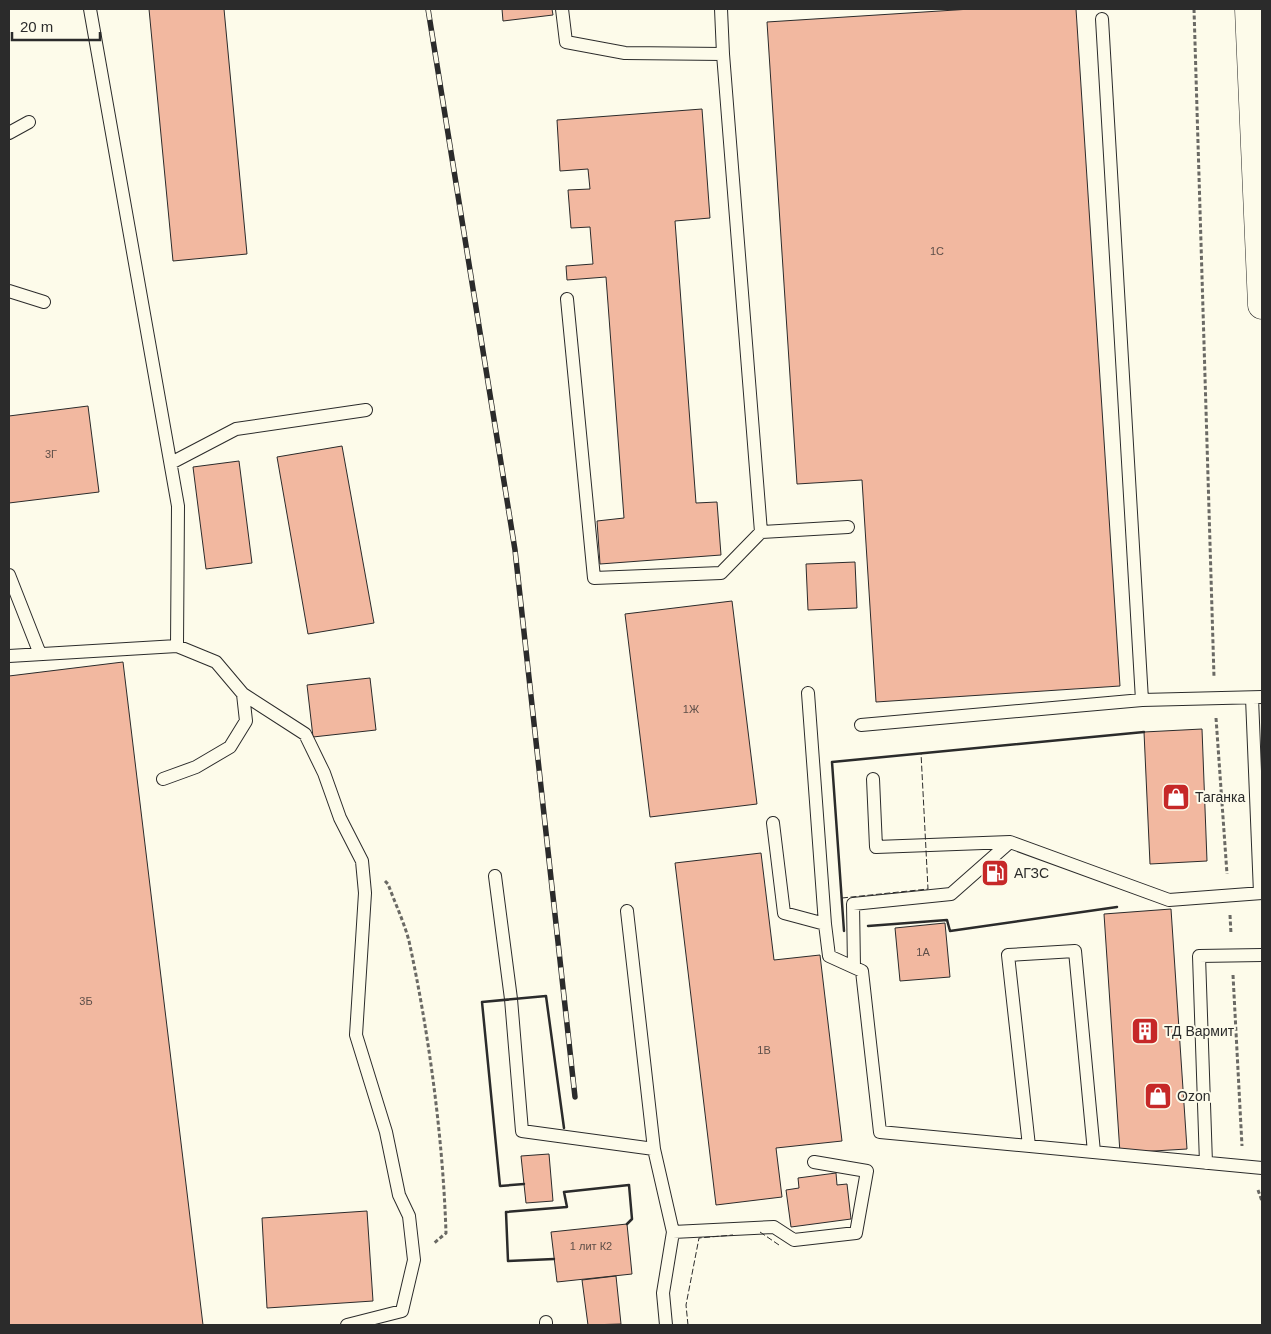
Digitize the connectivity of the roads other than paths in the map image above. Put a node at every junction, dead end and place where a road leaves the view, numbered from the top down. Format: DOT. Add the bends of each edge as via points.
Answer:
graph roads {
  1 [pos="90,9"];
  2 [pos="562,9"];
  3 [pos="721,9"];
  4 [pos="1249,9"];
  5 [pos="1102,19"];
  6 [pos="723,54"];
  7 [pos="29,122"];
  8 [pos="9,133"];
  9 [pos="9,292"];
  10 [pos="567,299"];
  11 [pos="44,302"];
  12 [pos="1262,305"];
  13 [pos="366,410"];
  14 [pos="171,463"];
  15 [pos="848,527"];
  16 [pos="761,532"];
  17 [pos="9,575"];
  18 [pos="177,646"];
  19 [pos="40,654"];
  20 [pos="9,656"];
  21 [pos="808,693"];
  22 [pos="243,694"];
  23 [pos="1257,697"];
  24 [pos="1142,700"];
  25 [pos="861,726"];
  26 [pos="163,779"];
  27 [pos="872,779"];
  28 [pos="773,823"];
  29 [pos="1010,842"];
  30 [pos="495,876"];
  31 [pos="1261,893"];
  32 [pos="627,911"];
  33 [pos="826,924"];
  34 [pos="1262,955"];
  35 [pos="854,967"];
  36 [pos="1029,1146"];
  37 [pos="654,1149"];
  38 [pos="1094,1152"];
  39 [pos="814,1162"];
  40 [pos="1206,1163"];
  41 [pos="1256,1167"];
  42 [pos="673,1232"];
  43 [pos="347,1325"];
  44 [pos="666,1325"];
  1 -- 14 [label="lane"];
  2 -- 6 [label="lane" via="566,42 625,53"];
  3 -- 6 [label="lane"];
  4 -- 12 [label="main road"];
  5 -- 24 [label="lane"];
  6 -- 16 [label="lane"];
  7 -- 8 [label="lane"];
  9 -- 11 [label="lane"];
  10 -- 16 [label="lane" via="594,578 721,573"];
  13 -- 14 [label="lane" via="236,429"];
  14 -- 18 [label="lane" via="178,506"];
  15 -- 16 [label="lane"];
  17 -- 19 [label="lane"];
  18 -- 19 [label="lane"];
  18 -- 22 [label="lane" via="216,662"];
  19 -- 20 [label="lane"];
  21 -- 33 [label="lane"];
  22 -- 26 [label="lane" via="246,721 230,746 196,767"];
  22 -- 43 [label="lane" via="305,734 362,861 365,894 356,1035 386,1132 399,1195 408,1216 414,1260 402,1311"];
  23 -- 24 [label="lane"];
  23 -- 31 [label="lane"];
  24 -- 25 [label="lane"];
  27 -- 29 [label="lane" via="876,847"];
  28 -- 33 [label="lane" via="784,913"];
  29 -- 31 [label="lane" via="1169,900"];
  29 -- 35 [label="lane" via="950,894 853,904"];
  30 -- 37 [label="lane" via="522,1131"];
  32 -- 37 [label="lane"];
  33 -- 35 [label="lane" via="829,956"];
  34 -- 40 [label="lane" via="1199,956"];
  35 -- 36 [label="lane" via="862,971 880,1132"];
  36 -- 38 [label="lane"];
  36 -- 38 [label="lane" via="1008,955 1075,951"];
  37 -- 42 [label="lane"];
  38 -- 40 [label="lane"];
  39 -- 42 [label="lane" via="867,1172 856,1233 794,1240 774,1227"];
  40 -- 41 [label="lane"];
  42 -- 44 [label="lane" via="663,1293"];
}
